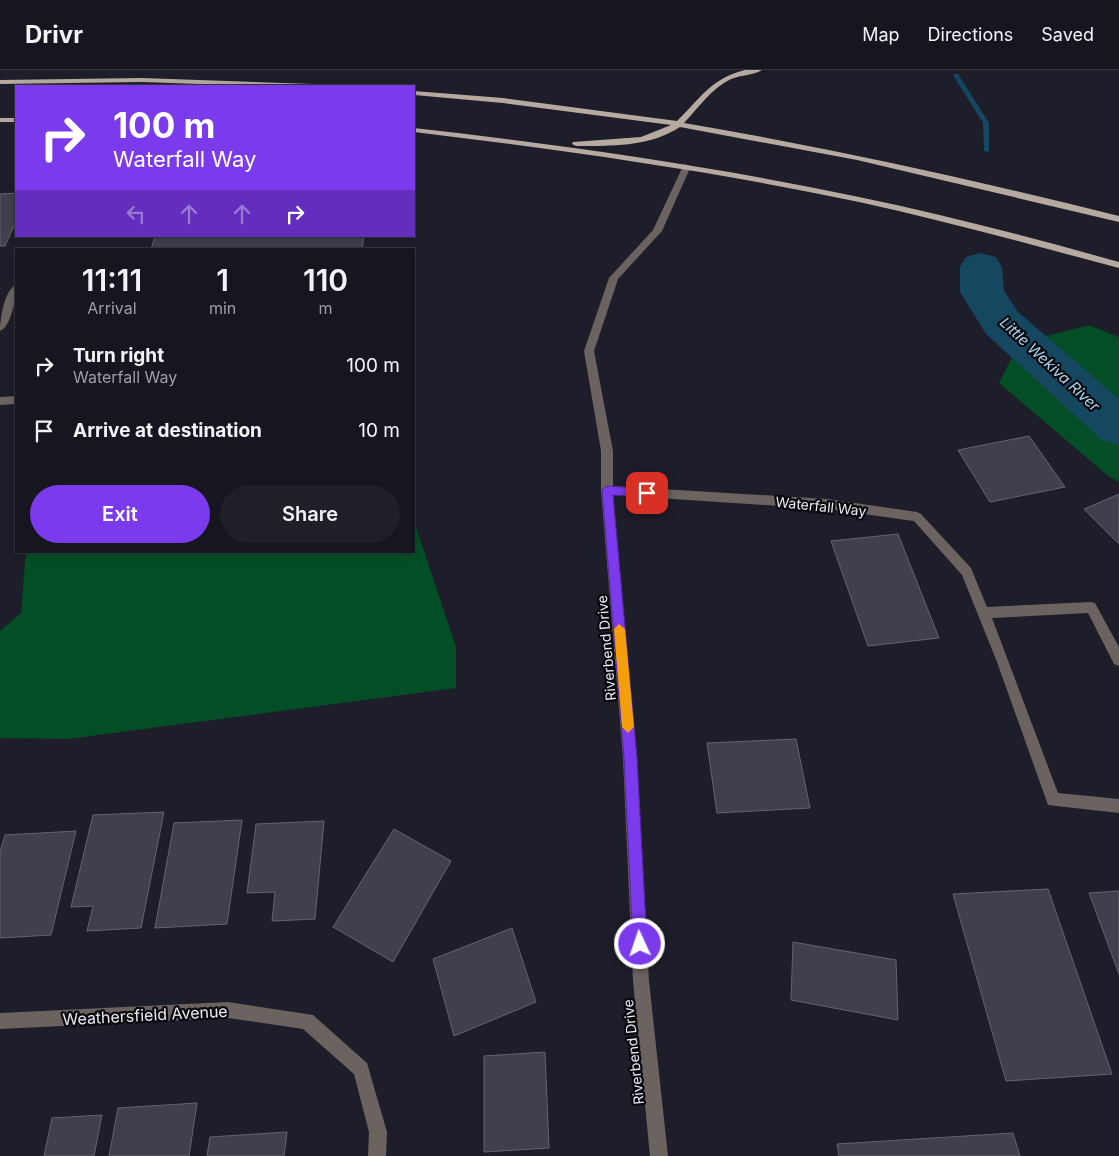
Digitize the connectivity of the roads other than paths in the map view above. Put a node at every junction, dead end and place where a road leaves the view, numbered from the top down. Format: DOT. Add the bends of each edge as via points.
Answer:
graph roads {
  1 [pos="758,70"];
  2 [pos="0,82"];
  3 [pos="285,85"];
  4 [pos="415,93"];
  5 [pos="0,120"];
  6 [pos="15,120"];
  7 [pos="678,125"];
  8 [pos="415,130"];
  9 [pos="539,144"];
  10 [pos="687,166"];
  11 [pos="1119,219"];
  12 [pos="1104,260"];
  13 [pos="1119,260"];
  14 [pos="1119,264"];
  15 [pos="15,290"];
  16 [pos="0,328"];
  17 [pos="15,400"];
  18 [pos="0,401"];
  19 [pos="607,490"];
  20 [pos="983,613"];
  21 [pos="1119,660"];
  22 [pos="1119,806"];
  23 [pos="0,1022"];
  24 [pos="377,1156"];
  25 [pos="658,1156"];
  1 -- 7 [label="main road" via="737,73 708,89"];
  2 -- 3 [label="main road" via="142,80"];
  4 -- 7 [label="main road"];
  5 -- 6 [label="main road"];
  7 -- 9 [label="main road" via="656,137 638,140"];
  7 -- 11 [label="main road" via="843,154"];
  8 -- 9 [label="main road"];
  9 -- 10 [label="main road"];
  10 -- 12 [label="main road" via="965,222"];
  10 -- 19 [label="street, Riverbend Drive" via="657,231 614,278 589,351 607,450"];
  12 -- 13 [label="main road"];
  12 -- 14 [label="main road"];
  15 -- 16 [label="street"];
  17 -- 18 [label="street"];
  19 -- 20 [label="street, Waterfall Way" via="827,504 916,517 967,572"];
  19 -- 25 [label="street, Riverbend Drive" via="630,758 642,981"];
  20 -- 21 [label="street" via="1091,607"];
  20 -- 22 [label="street, Waterfall Way" via="1053,800"];
  23 -- 24 [label="street, Weathersfield Avenue" via="228,1010 307,1020 361,1069 378,1132"];
}
